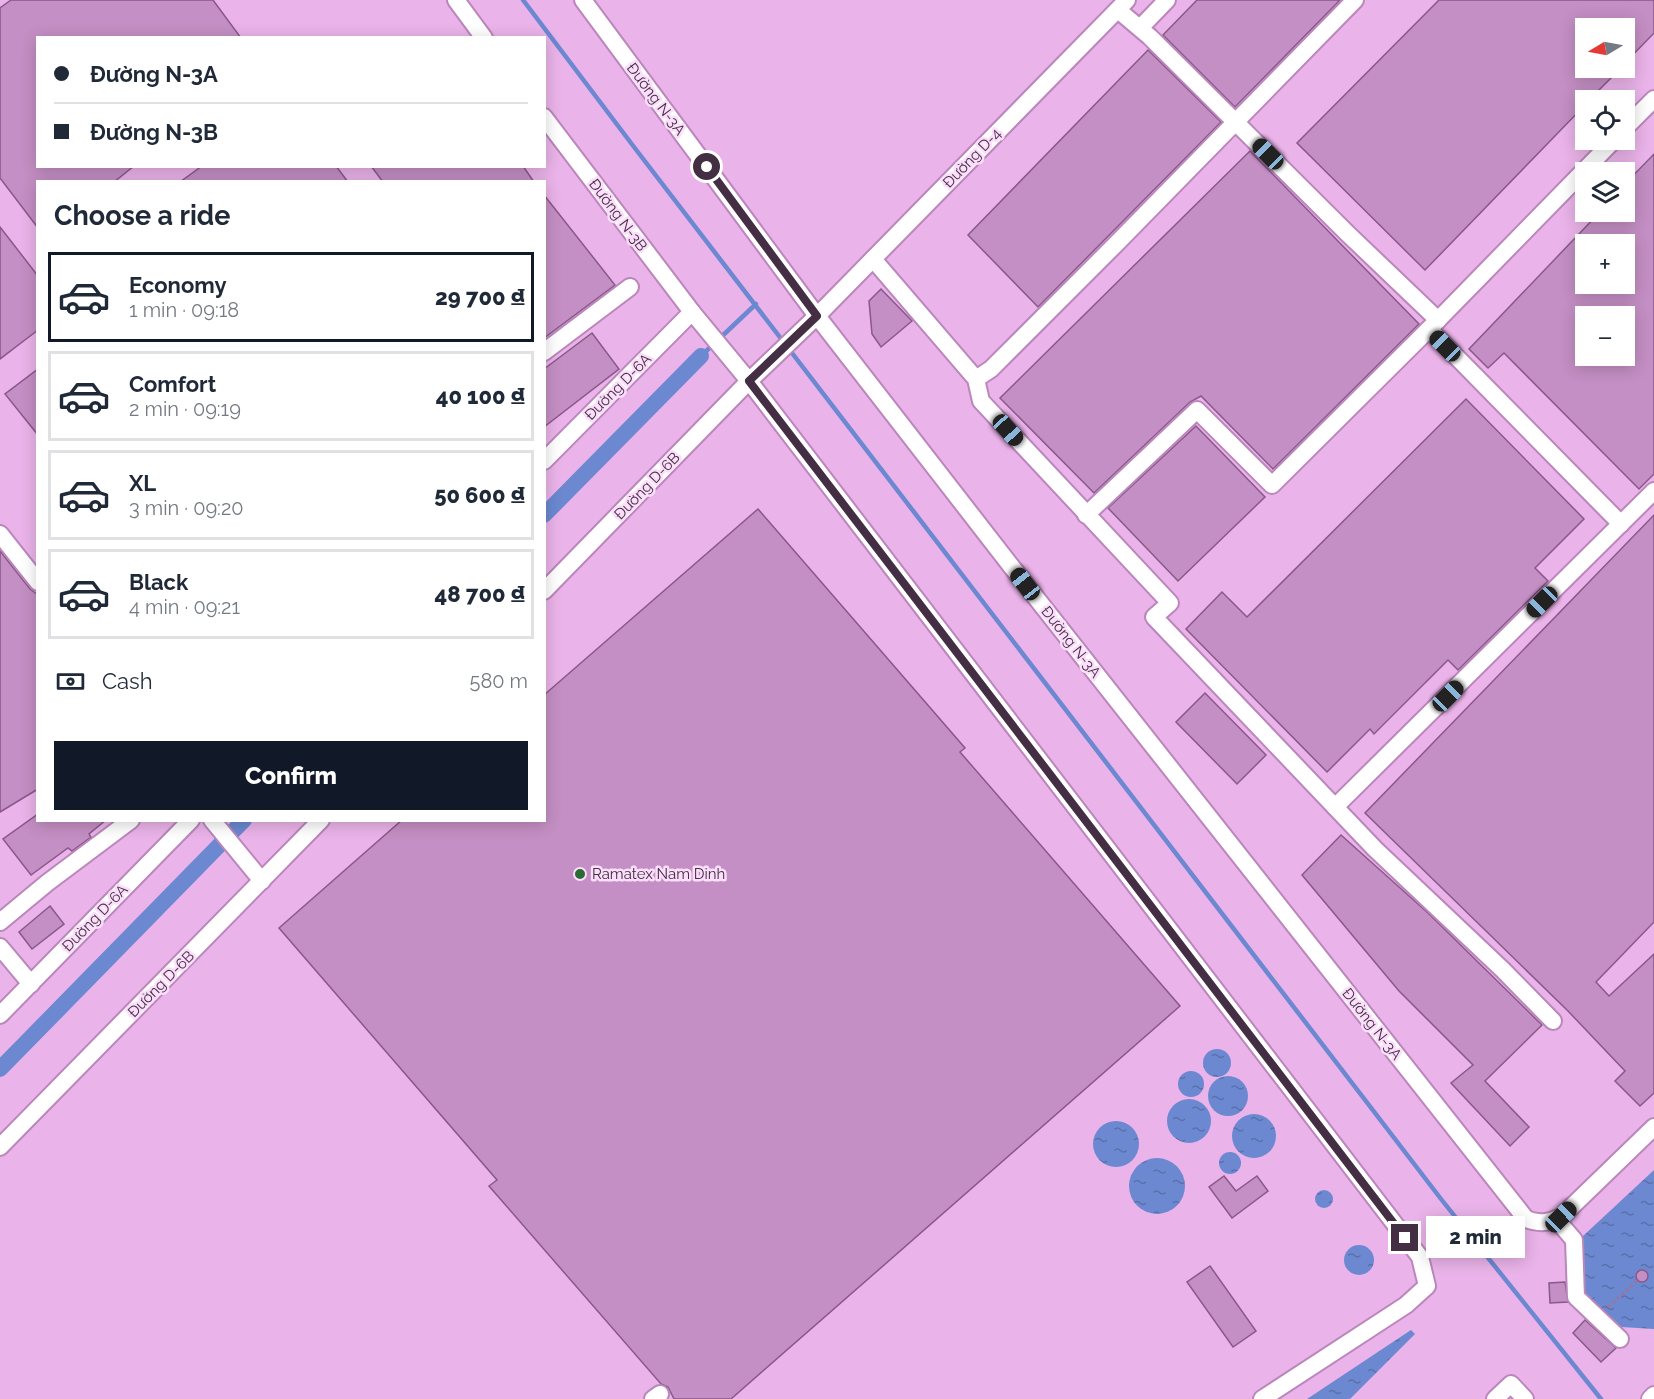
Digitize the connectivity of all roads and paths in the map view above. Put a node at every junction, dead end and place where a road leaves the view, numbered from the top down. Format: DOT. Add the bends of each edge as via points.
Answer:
graph roads {
  1 [pos="456,0"];
  2 [pos="583,0"];
  3 [pos="1167,0"];
  4 [pos="1355,0"];
  5 [pos="1123,5"];
  6 [pos="1140,28"];
  7 [pos="483,36"];
  8 [pos="1654,99"];
  9 [pos="1635,118"];
  10 [pos="546,120"];
  11 [pos="1236,122"];
  12 [pos="1604,150"];
  13 [pos="873,259"];
  14 [pos="630,287"];
  15 [pos="692,312"];
  16 [pos="817,316"];
  17 [pos="1433,325"];
  18 [pos="546,350"];
  19 [pos="774,357"];
  20 [pos="976,380"];
  21 [pos="749,381"];
  22 [pos="546,460"];
  23 [pos="1654,491"];
  24 [pos="1086,515"];
  25 [pos="1621,524"];
  26 [pos="0,534"];
  27 [pos="36,579"];
  28 [pos="546,589"];
  29 [pos="1335,807"];
  30 [pos="128,822"];
  31 [pos="189,822"];
  32 [pos="214,822"];
  33 [pos="319,822"];
  34 [pos="262,881"];
  35 [pos="0,921"];
  36 [pos="0,947"];
  37 [pos="30,984"];
  38 [pos="0,1015"];
  39 [pos="1553,1022"];
  40 [pos="1654,1127"];
  41 [pos="0,1147"];
  42 [pos="1558,1218"];
  43 [pos="1638,1280"];
  44 [pos="1603,1312"];
  45 [pos="1620,1340"];
  46 [pos="1262,1399"];
  47 [pos="1495,1399"];
  48 [pos="1525,1399"];
  1 -- 7 [label="street"];
  2 -- 16 [label="street, Đường N-3A"];
  3 -- 6 [label="street"];
  4 -- 11 [label="street"];
  5 -- 6 [label="street"];
  5 -- 13 [label="street, Đường D-4"];
  6 -- 11 [label="street"];
  8 -- 9 [label="street"];
  10 -- 15 [label="street, Đường N-3B"];
  11 -- 17 [label="street"];
  11 -- 20 [label="street"];
  12 -- 17 [label="street"];
  13 -- 16 [label="street, Đường D-4"];
  13 -- 20 [label="street"];
  14 -- 18 [label="street"];
  15 -- 21 [label="street, Đường N-3B"];
  15 -- 22 [label="street, Đường D-6A"];
  16 -- 19 [label="street, Đường D-4"];
  16 -- 42 [label="street, Đường N-3A" via="1517,1209 1534,1222 1548,1223"];
  17 -- 24 [label="street" via="1272,485 1197,410"];
  17 -- 25 [label="street"];
  19 -- 21 [label="street, Đường D-6B"];
  20 -- 24 [label="street" via="981,401"];
  21 -- 28 [label="street, Đường D-6B"];
  21 -- 46 [label="street" via="1420,1257 1427,1286 1406,1305"];
  23 -- 25 [label="street"];
  24 -- 29 [label="street" via="1170,603 1154,617"];
  25 -- 29 [label="street"];
  26 -- 27 [label="street"];
  29 -- 39 [label="street"];
  30 -- 35 [label="street"];
  31 -- 37 [label="street, Đường D-6A"];
  32 -- 34 [label="street"];
  33 -- 34 [label="street, Đường D-6B"];
  34 -- 41 [label="street, Đường D-6B"];
  36 -- 37 [label="street"];
  37 -- 38 [label="street, Đường D-6A"];
  40 -- 42 [label="street"];
  42 -- 45 [label="street" via="1574,1240 1576,1297"];
  43 -- 44 [label="path"];
  47 -- 48 [label="street" via="1511,1384"];
}
